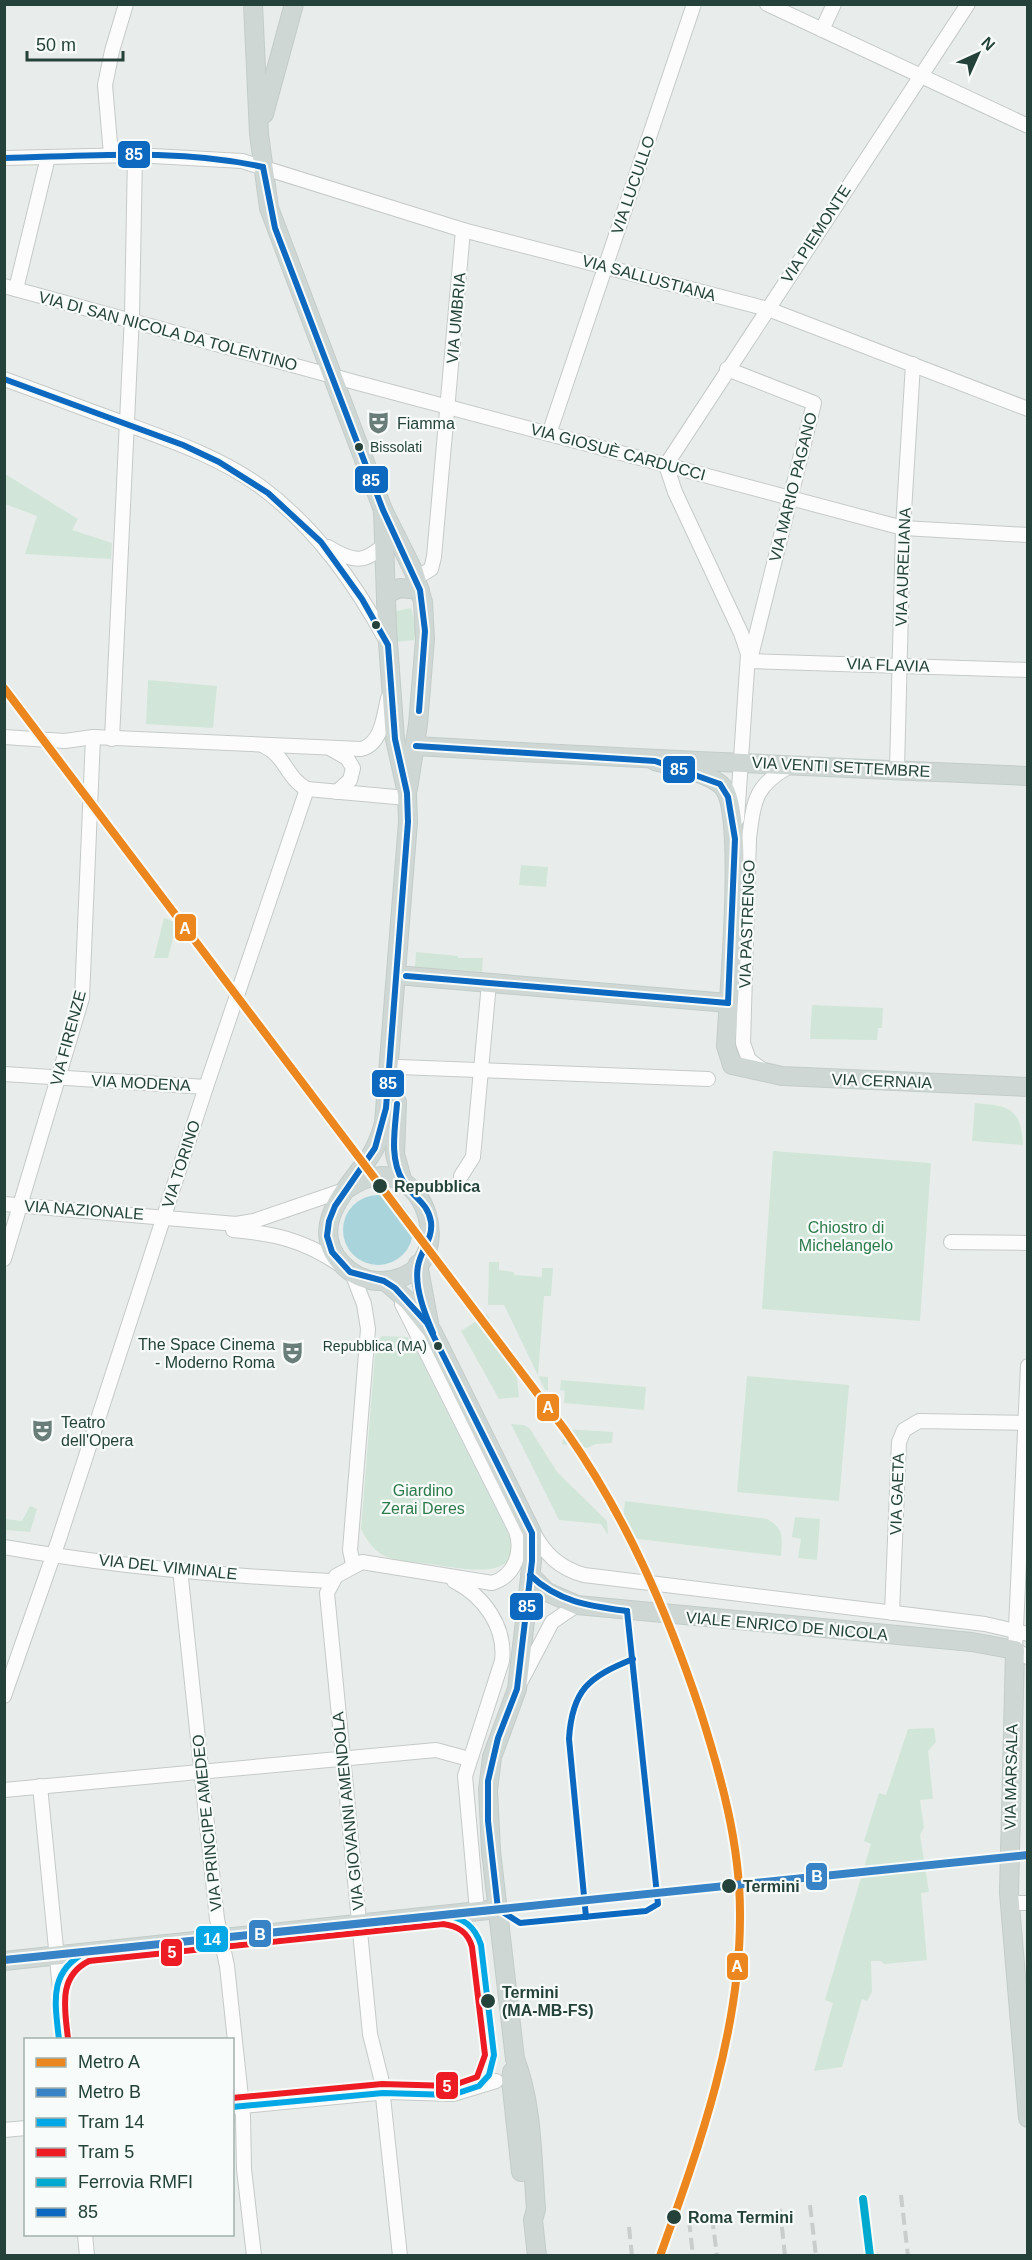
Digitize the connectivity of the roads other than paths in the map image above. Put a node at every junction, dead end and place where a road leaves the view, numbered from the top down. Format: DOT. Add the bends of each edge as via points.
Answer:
graph roads {
  1 [pos="126,4"];
  2 [pos="253,4"];
  3 [pos="294,4"];
  4 [pos="694,4"];
  5 [pos="767,4"];
  6 [pos="834,4"];
  7 [pos="968,4"];
  8 [pos="822,30"];
  9 [pos="921,75"];
  10 [pos="1028,126"];
  11 [pos="259,134"];
  12 [pos="111,155"];
  13 [pos="135,155"];
  14 [pos="48,157"];
  15 [pos="4,158"];
  16 [pos="263,167"];
  17 [pos="463,230"];
  18 [pos="606,267"];
  19 [pos="10,288"];
  20 [pos="768,309"];
  21 [pos="131,321"];
  22 [pos="913,364"];
  23 [pos="727,369"];
  24 [pos="332,376"];
  25 [pos="4,379"];
  26 [pos="448,407"];
  27 [pos="1028,410"];
  28 [pos="126,424"];
  29 [pos="549,434"];
  30 [pos="666,465"];
  31 [pos="790,498"];
  32 [pos="903,528"];
  33 [pos="1028,535"];
  34 [pos="390,540"];
  35 [pos="321,542"];
  36 [pos="418,584"];
  37 [pos="386,594"];
  38 [pos="388,645"];
  39 [pos="749,661"];
  40 [pos="901,666"];
  41 [pos="1028,670"];
  42 [pos="391,687"];
  43 [pos="4,732"];
  44 [pos="4,737"];
  45 [pos="93,738"];
  46 [pos="112,739"];
  47 [pos="264,745"];
  48 [pos="416,746"];
  49 [pos="325,748"];
  50 [pos="655,760"];
  51 [pos="742,762"];
  52 [pos="790,766"];
  53 [pos="897,770"];
  54 [pos="289,772"];
  55 [pos="1028,776"];
  56 [pos="717,782"];
  57 [pos="307,789"];
  58 [pos="337,792"];
  59 [pos="407,796"];
  60 [pos="735,838"];
  61 [pos="401,976"];
  62 [pos="489,983"];
  63 [pos="728,1003"];
  64 [pos="399,1067"];
  65 [pos="738,1068"];
  66 [pos="482,1072"];
  67 [pos="4,1074"];
  68 [pos="782,1076"];
  69 [pos="58,1078"];
  70 [pos="708,1079"];
  71 [pos="206,1087"];
  72 [pos="1028,1087"];
  73 [pos="391,1108"];
  74 [pos="461,1176"];
  75 [pos="403,1183"];
  76 [pos="347,1189"];
  77 [pos="4,1204"];
  78 [pos="22,1206"];
  79 [pos="164,1216"];
  80 [pos="237,1224"];
  81 [pos="951,1242"];
  82 [pos="1028,1243"];
  83 [pos="4,1259"];
  84 [pos="418,1264"];
  85 [pos="349,1271"];
  86 [pos="389,1284"];
  87 [pos="432,1331"];
  88 [pos="1028,1366"];
  89 [pos="1026,1423"];
  90 [pos="530,1527"];
  91 [pos="4,1547"];
  92 [pos="54,1556"];
  93 [pos="353,1564"];
  94 [pos="180,1569"];
  95 [pos="530,1575"];
  96 [pos="444,1576"];
  97 [pos="331,1581"];
  98 [pos="577,1605"];
  99 [pos="892,1612"];
  100 [pos="1022,1632"];
  101 [pos="1021,1654"];
  102 [pos="6,1689"];
  103 [pos="517,1689"];
  104 [pos="343,1757"];
  105 [pos="469,1760"];
  106 [pos="201,1771"];
  107 [pos="40,1786"];
  108 [pos="4,1790"];
  109 [pos="1009,1903"];
  110 [pos="1028,1903"];
  111 [pos="498,1909"];
  112 [pos="477,1911"];
  113 [pos="359,1924"];
  114 [pos="220,1938"];
  115 [pos="58,1955"];
  116 [pos="4,1961"];
  117 [pos="65,2038"];
  118 [pos="232,2038"];
  119 [pos="234,2064"];
  120 [pos="510,2080"];
  121 [pos="1026,2088"];
  122 [pos="383,2093"];
  123 [pos="237,2106"];
  124 [pos="1028,2118"];
  125 [pos="24,2128"];
  126 [pos="4,2130"];
  127 [pos="85,2236"];
  128 [pos="533,2255"];
  129 [pos="87,2256"];
  130 [pos="254,2256"];
  131 [pos="400,2256"];
  1 -- 12 [label="street" via="105,86"];
  2 -- 11 [label="main road"];
  3 -- 11 [label="main road"];
  4 -- 18 [label="street, VIA LUCULLO"];
  5 -- 8 [label="street"];
  6 -- 8 [label="street"];
  7 -- 9 [label="street, VIA PIEMONTE"];
  8 -- 9 [label="street"];
  9 -- 10 [label="street"];
  9 -- 20 [label="street, VIA PIEMONTE"];
  11 -- 16 [label="main road"];
  12 -- 13 [label="street, VIA SALLUSTIANA"];
  12 -- 14 [label="street, VIA SALLUSTIANA"];
  13 -- 16 [label="street, VIA SALLUSTIANA" via="223,158"];
  13 -- 21 [label="street"];
  14 -- 15 [label="street, VIA SALLUSTIANA"];
  14 -- 19 [label="street"];
  16 -- 17 [label="street, VIA SALLUSTIANA"];
  16 -- 24 [label="main road" via="271,216"];
  17 -- 18 [label="street, VIA SALLUSTIANA"];
  17 -- 26 [label="street, VIA UMBRIA"];
  18 -- 20 [label="street, VIA SALLUSTIANA"];
  18 -- 29 [label="street, VIA LUCULLO"];
  19 -- 21 [label="street, VIA DI SAN NICOLA DA TOLENTINO"];
  20 -- 22 [label="street, VIA SALLUSTIANA"];
  20 -- 23 [label="street, VIA PIEMONTE"];
  21 -- 24 [label="street, VIA DI SAN NICOLA DA TOLENTINO"];
  21 -- 28 [label="street"];
  22 -- 27 [label="street, VIA SALLUSTIANA"];
  22 -- 32 [label="street, VIA AURELIANA"];
  23 -- 30 [label="street, VIA PIEMONTE"];
  23 -- 31 [label="street, VIA MARIO PAGANO" via="814,403"];
  24 -- 26 [label="street, VIA GIOSUÈ CARDUCCI"];
  24 -- 34 [label="main road" via="383,510"];
  25 -- 28 [label="street"];
  26 -- 29 [label="street, VIA GIOSUÈ CARDUCCI"];
  26 -- 36 [label="street, VIA UMBRIA" via="433,563"];
  28 -- 35 [label="street" via="197,451 236,471 284,506"];
  28 -- 46 [label="street"];
  29 -- 30 [label="street, VIA GIOSUÈ CARDUCCI"];
  30 -- 31 [label="street, VIA GIOSUÈ CARDUCCI"];
  30 -- 39 [label="street" via="743,636"];
  31 -- 32 [label="street, VIA GIOSUÈ CARDUCCI"];
  31 -- 39 [label="street, VIA MARIO PAGANO"];
  32 -- 33 [label="street, VIA GIOSUÈ CARDUCCI"];
  32 -- 40 [label="street, VIA AURELIANA"];
  34 -- 35 [label="street" via="370,557 359,560"];
  34 -- 36 [label="main road"];
  34 -- 37 [label="main road"];
  35 -- 38 [label="street" via="362,599"];
  36 -- 37 [label="main road"];
  36 -- 48 [label="main road" via="425,639"];
  37 -- 38 [label="main road"];
  38 -- 42 [label="main road"];
  39 -- 40 [label="street, VIA FLAVIA"];
  39 -- 51 [label="street, VIA PASTRENGO"];
  40 -- 41 [label="street, VIA FLAVIA"];
  40 -- 53 [label="street, VIA AURELIANA"];
  42 -- 49 [label="street" via="378,736 367,747"];
  42 -- 59 [label="main road" via="398,759"];
  43 -- 45 [label="street" via="52,732"];
  44 -- 45 [label="street" via="65,741"];
  45 -- 46 [label="street"];
  45 -- 69 [label="street, VIA FIRENZE" via="83,992"];
  46 -- 47 [label="street"];
  47 -- 49 [label="street"];
  47 -- 54 [label="street" via="279,755"];
  48 -- 50 [label="main road, VIA VENTI SETTEMBRE"];
  48 -- 59 [label="main road"];
  49 -- 54 [label="street" via="300,754"];
  49 -- 58 [label="street" via="347,758 353,768 350,780"];
  50 -- 51 [label="main road, VIA VENTI SETTEMBRE"];
  50 -- 56 [label="main road, VIA VENTI SETTEMBRE"];
  51 -- 52 [label="main road, VIA VENTI SETTEMBRE"];
  51 -- 60 [label="street, VIA PASTRENGO"];
  52 -- 53 [label="main road, VIA VENTI SETTEMBRE"];
  52 -- 68 [label="street, VIA PASTRENGO" via="763,784 752,814 744,1030 749,1059 764,1071"];
  53 -- 55 [label="main road, VIA VENTI SETTEMBRE"];
  54 -- 57 [label="street"];
  56 -- 60 [label="main road, VIA PASTRENGO" via="727,794"];
  57 -- 58 [label="street"];
  57 -- 71 [label="street, VIA TORINO"];
  58 -- 59 [label="street"];
  59 -- 61 [label="main road"];
  60 -- 63 [label="main road, VIA PASTRENGO"];
  61 -- 62 [label="main road"];
  61 -- 64 [label="main road"];
  61 -- 73 [label="main road"];
  62 -- 63 [label="main road"];
  62 -- 66 [label="street"];
  63 -- 65 [label="main road, VIA PASTRENGO" via="727,1052 730,1062"];
  64 -- 66 [label="street"];
  64 -- 73 [label="main road"];
  65 -- 68 [label="main road, VIA CERNAIA"];
  66 -- 70 [label="street" via="492,1069"];
  66 -- 74 [label="street" via="473,1157"];
  67 -- 69 [label="street, VIA MODENA"];
  68 -- 72 [label="main road, VIA CERNAIA"];
  69 -- 71 [label="street, VIA MODENA"];
  69 -- 78 [label="street, VIA FIRENZE"];
  71 -- 79 [label="street, VIA TORINO"];
  73 -- 75 [label="main road" via="395,1154"];
  73 -- 76 [label="main road" via="376,1146"];
  75 -- 76 [label="main road" via="373,1178"];
  75 -- 84 [label="main road" via="422,1200 430,1219 430,1242"];
  76 -- 80 [label="street"];
  76 -- 85 [label="main road" via="332,1210 328,1235 334,1253"];
  77 -- 78 [label="street, VIA NAZIONALE"];
  78 -- 79 [label="street, VIA NAZIONALE"];
  78 -- 83 [label="street, VIA FIRENZE"];
  79 -- 80 [label="street, VIA NAZIONALE"];
  79 -- 92 [label="street, VIA TORINO"];
  80 -- 85 [label="street, VIA NAZIONALE" via="315,1249"];
  81 -- 82 [label="street"];
  84 -- 86 [label="main road"];
  84 -- 87 [label="main road"];
  85 -- 86 [label="main road"];
  85 -- 93 [label="street" via="364,1304 368,1329 350,1550"];
  86 -- 87 [label="main road"];
  86 -- 96 [label="street" via="420,1336 516,1530 517,1559 498,1581 486,1584"];
  87 -- 90 [label="main road"];
  88 -- 89 [label="street"];
  89 -- 99 [label="street, VIA GAETA" via="919,1421 902,1432"];
  89 -- 100 [label="street"];
  90 -- 95 [label="main road"];
  90 -- 99 [label="street, VIALE ENRICO DE NICOLA" via="553,1560 584,1575"];
  91 -- 92 [label="street, VIA DEL VIMINALE"];
  92 -- 94 [label="street, VIA DEL VIMINALE"];
  92 -- 102 [label="street, VIA TORINO"];
  93 -- 96 [label="street" via="369,1562"];
  93 -- 97 [label="street"];
  94 -- 97 [label="street, VIA DEL VIMINALE"];
  94 -- 106 [label="street, VIA PRINCIPE AMEDEO"];
  95 -- 98 [label="main road, VIALE ENRICO DE NICOLA" via="547,1592"];
  95 -- 103 [label="main road"];
  96 -- 105 [label="street" via="482,1602 495,1621 502,1643 502,1661"];
  97 -- 104 [label="street, VIA GIOVANNI AMENDOLA" via="326,1597"];
  98 -- 101 [label="main road, VIALE ENRICO DE NICOLA" via="990,1644"];
  98 -- 103 [label="street" via="552,1622"];
  99 -- 100 [label="street, VIALE ENRICO DE NICOLA"];
  100 -- 101 [label="street"];
  101 -- 109 [label="main road, VIA MARSALA"];
  103 -- 111 [label="main road" via="492,1757 488,1781 488,1821"];
  104 -- 105 [label="street" via="441,1750"];
  104 -- 106 [label="street"];
  104 -- 113 [label="street, VIA GIOVANNI AMENDOLA"];
  105 -- 112 [label="street" via="465,1787"];
  106 -- 107 [label="street"];
  106 -- 114 [label="street, VIA PRINCIPE AMEDEO"];
  107 -- 108 [label="street"];
  107 -- 115 [label="street"];
  109 -- 110 [label="street"];
  109 -- 121 [label="main road, VIA MARSALA"];
  111 -- 112 [label="main road"];
  111 -- 120 [label="main road" via="515,2059"];
  112 -- 113 [label="main road"];
  113 -- 114 [label="main road"];
  113 -- 122 [label="street, VIA GIOVANNI AMENDOLA" via="370,2034"];
  114 -- 115 [label="main road"];
  114 -- 118 [label="street, VIA PRINCIPE AMEDEO" via="227,1966"];
  115 -- 116 [label="main road"];
  115 -- 117 [label="street"];
  119 -- 123 [label="street, VIA PRINCIPE AMEDEO"];
  120 -- 122 [label="street" via="442,2095"];
  120 -- 128 [label="main road" via="537,2209 533,2220"];
  121 -- 124 [label="main road, VIA MARSALA"];
  122 -- 123 [label="street"];
  122 -- 131 [label="street, VIA GIOVANNI AMENDOLA"];
  123 -- 130 [label="street, VIA PRINCIPE AMEDEO"];
  125 -- 126 [label="street"];
  127 -- 129 [label="street"];
}
